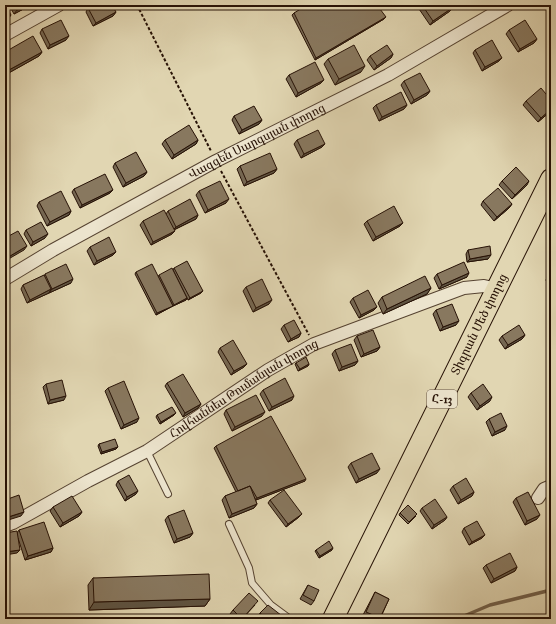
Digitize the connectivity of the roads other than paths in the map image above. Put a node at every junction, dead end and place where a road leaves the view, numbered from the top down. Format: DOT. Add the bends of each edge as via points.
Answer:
graph roads {
  1 [pos="59,5"];
  2 [pos="508,5"];
  3 [pos="5,35"];
  4 [pos="551,179"];
  5 [pos="5,279"];
  6 [pos="497,289"];
  7 [pos="147,451"];
  8 [pos="551,486"];
  9 [pos="168,494"];
  10 [pos="538,498"];
  11 [pos="229,524"];
  12 [pos="5,526"];
  13 [pos="290,619"];
  14 [pos="333,619"];
  1 -- 3 [label="street"];
  2 -- 5 [label="street, Վազգեն Սարգսյան փողոց" via="388,75 216,161"];
  4 -- 6 [label="main road, Տիգրան Մեծ փողոց / Հ-13"];
  6 -- 7 [label="street, Հովհաննես Թումանյան փողոց" via="484,286 464,288 314,344 268,370"];
  6 -- 14 [label="main road, Տիգրան Մեծ փողոց / Հ-13"];
  7 -- 9 [label="lane"];
  7 -- 12 [label="street, Հովհաննես Թումանյան փողոց"];
  8 -- 10 [label="street" via="544,489"];
  11 -- 13 [label="lane" via="249,568 252,584 271,605"];
}
